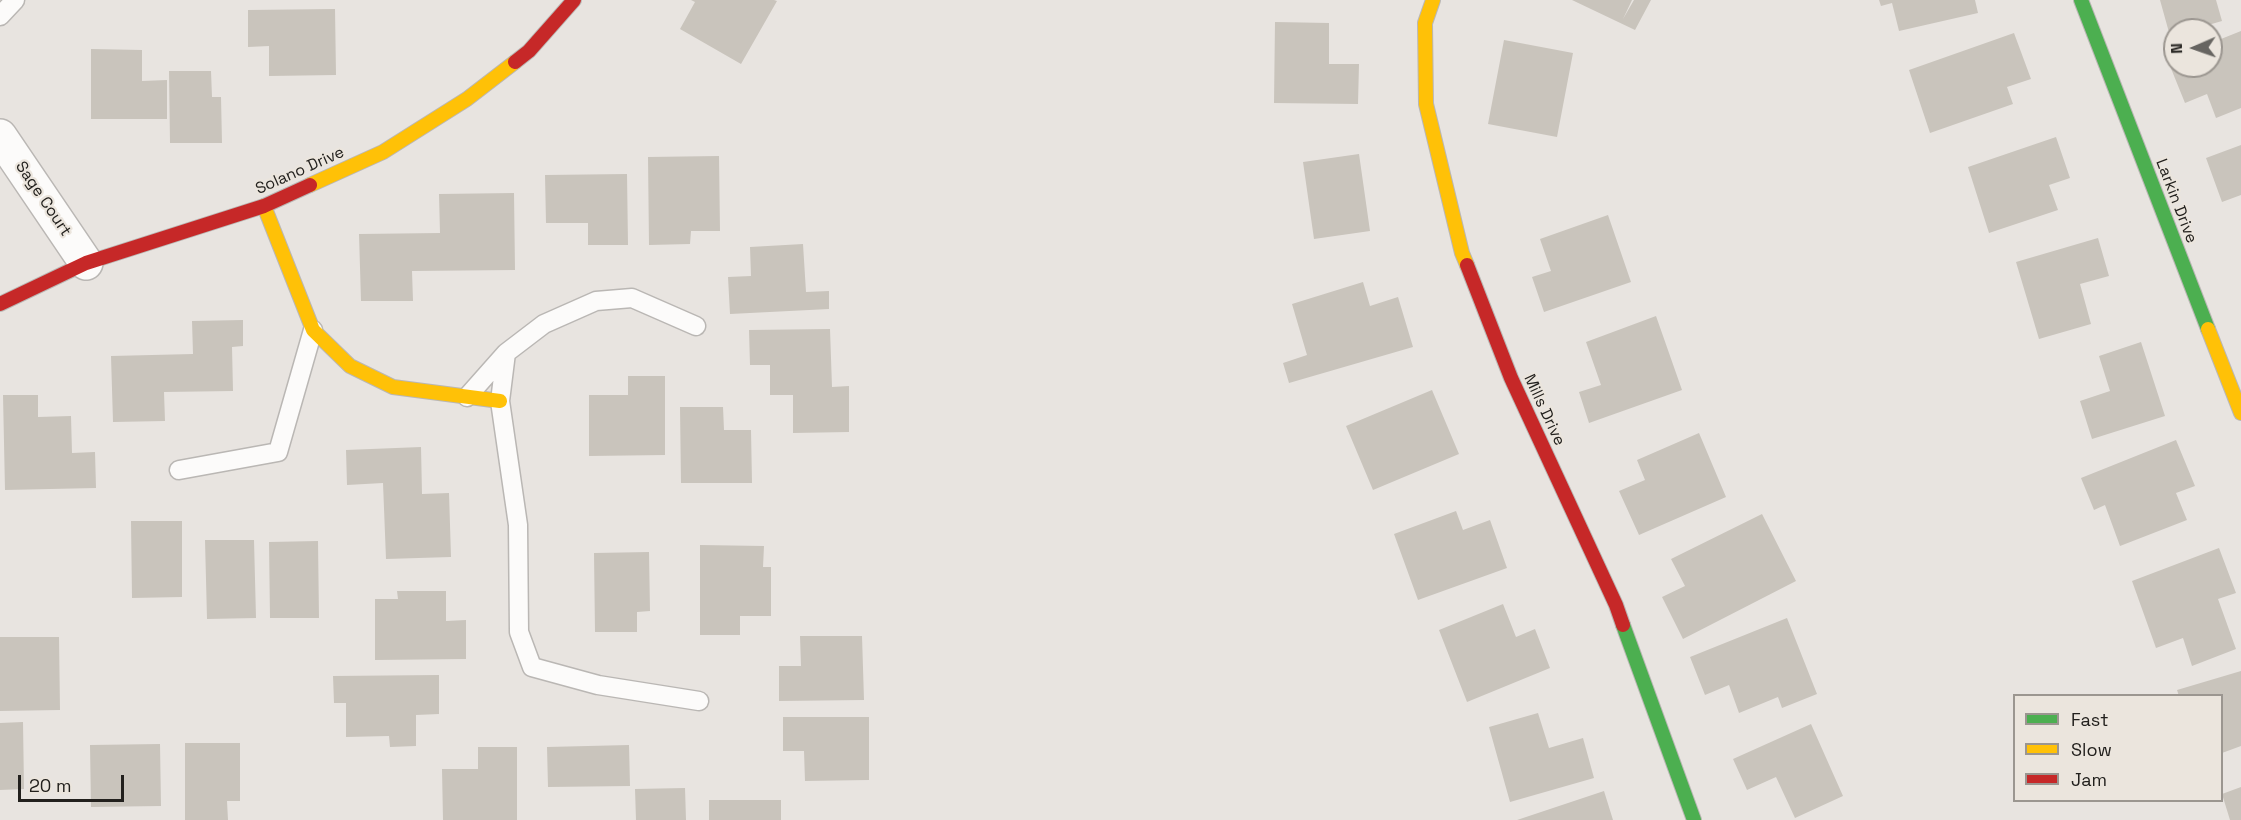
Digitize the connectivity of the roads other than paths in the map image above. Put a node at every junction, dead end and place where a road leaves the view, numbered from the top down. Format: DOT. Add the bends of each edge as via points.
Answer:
graph roads {
  1 [pos="15,0"];
  2 [pos="574,0"];
  3 [pos="1433,0"];
  4 [pos="2081,0"];
  5 [pos="0,16"];
  6 [pos="0,136"];
  7 [pos="264,206"];
  8 [pos="86,262"];
  9 [pos="0,304"];
  10 [pos="696,326"];
  11 [pos="313,330"];
  12 [pos="506,353"];
  13 [pos="467,397"];
  14 [pos="500,401"];
  15 [pos="2241,413"];
  16 [pos="179,470"];
  17 [pos="699,701"];
  18 [pos="1694,820"];
  1 -- 5 [label="lane"];
  2 -- 7 [label="street, Solano Drive" via="529,51 468,99 382,152"];
  3 -- 18 [label="street, Mills Drive" via="1425,23 1426,104 1462,253 1511,378 1616,606"];
  4 -- 15 [label="street, Larkin Drive"];
  6 -- 8 [label="street, Sage Court"];
  7 -- 8 [label="street, Solano Drive"];
  7 -- 11 [label="street"];
  8 -- 9 [label="street, Solano Drive"];
  10 -- 12 [label="lane" via="632,298 596,301 544,324"];
  11 -- 13 [label="street" via="350,366 393,387"];
  11 -- 16 [label="lane" via="278,452"];
  12 -- 13 [label="lane"];
  12 -- 14 [label="lane"];
  13 -- 14 [label="street"];
  14 -- 17 [label="lane" via="518,525 519,632 532,667 598,685"];
}
